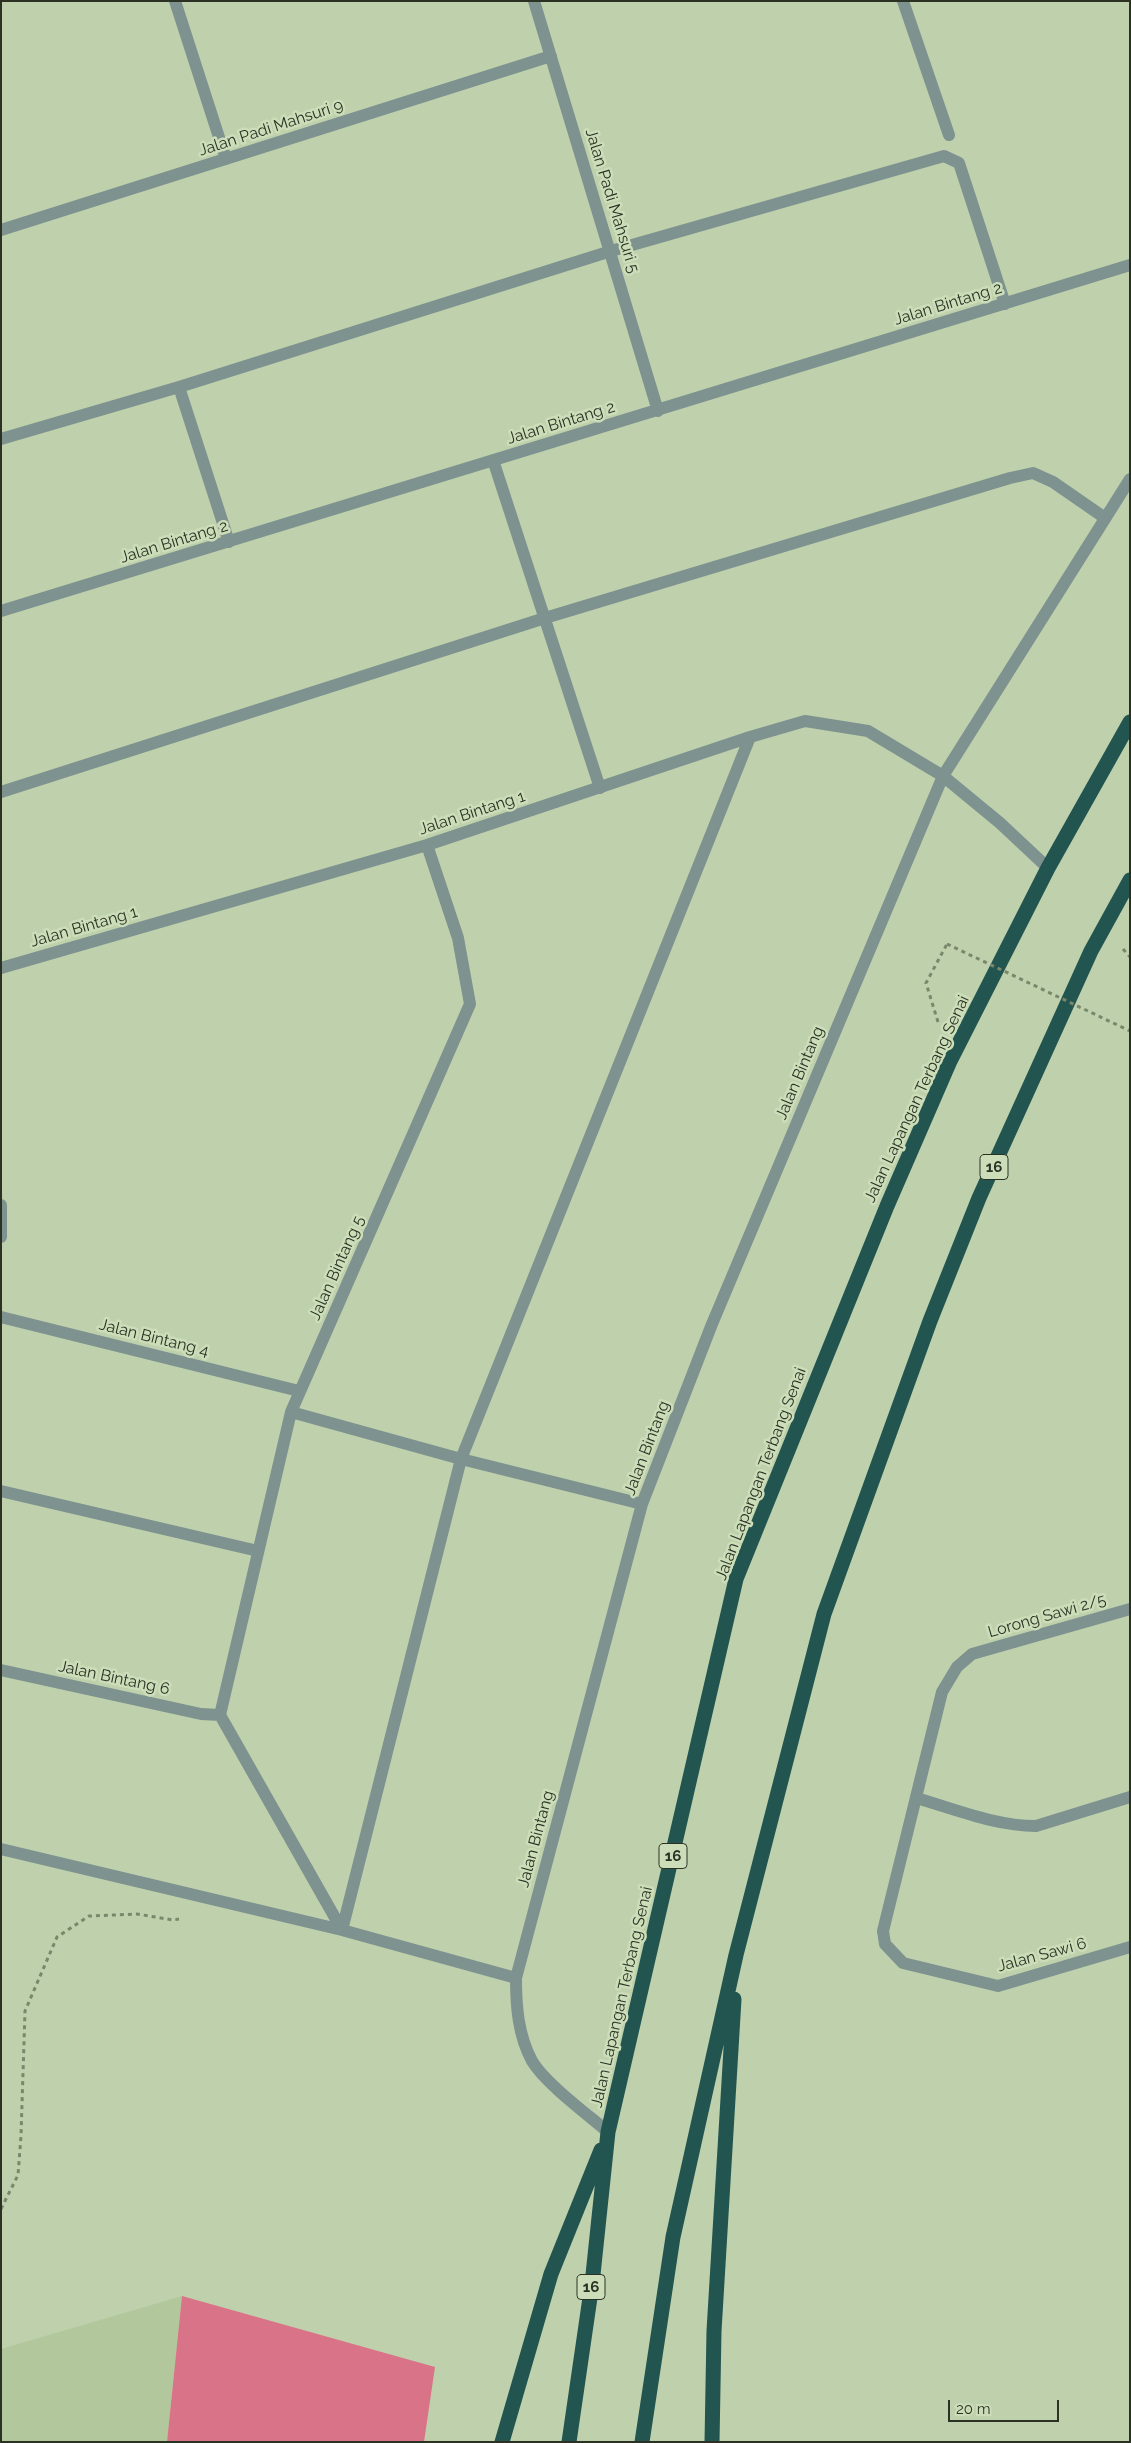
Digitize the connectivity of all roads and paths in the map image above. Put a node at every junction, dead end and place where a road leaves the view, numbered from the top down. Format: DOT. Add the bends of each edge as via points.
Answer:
graph roads {
  1 [pos="175,1"];
  2 [pos="534,1"];
  3 [pos="903,1"];
  4 [pos="551,56"];
  5 [pos="949,134"];
  6 [pos="226,159"];
  7 [pos="1,230"];
  8 [pos="610,251"];
  9 [pos="1130,266"];
  10 [pos="1005,304"];
  11 [pos="179,387"];
  12 [pos="658,411"];
  13 [pos="1,439"];
  14 [pos="493,460"];
  15 [pos="1130,479"];
  16 [pos="1105,518"];
  17 [pos="229,542"];
  18 [pos="1,612"];
  19 [pos="545,618"];
  20 [pos="1130,722"];
  21 [pos="750,737"];
  22 [pos="943,776"];
  23 [pos="600,788"];
  24 [pos="1,792"];
  25 [pos="427,845"];
  26 [pos="1048,868"];
  27 [pos="1130,880"];
  28 [pos="1,968"];
  29 [pos="1130,1031"];
  30 [pos="950,1061"];
  31 [pos="1,1205"];
  32 [pos="1,1237"];
  33 [pos="1,1317"];
  34 [pos="300,1391"];
  35 [pos="291,1412"];
  36 [pos="461,1459"];
  37 [pos="1,1491"];
  38 [pos="642,1504"];
  39 [pos="258,1551"];
  40 [pos="1130,1609"];
  41 [pos="1,1670"];
  42 [pos="220,1715"];
  43 [pos="1130,1797"];
  44 [pos="916,1798"];
  45 [pos="1,1849"];
  46 [pos="182,1918"];
  47 [pos="342,1930"];
  48 [pos="1130,1947"];
  49 [pos="736,1955"];
  50 [pos="516,1978"];
  51 [pos="608,2132"];
  52 [pos="1,2209"];
  53 [pos="502,2442"];
  54 [pos="569,2442"];
  55 [pos="642,2442"];
  56 [pos="712,2442"];
  1 -- 6 [label="street"];
  2 -- 4 [label="street, Jalan Padi Mahsuri 5"];
  3 -- 5 [label="street"];
  4 -- 6 [label="street, Jalan Padi Mahsuri 9"];
  4 -- 8 [label="street, Jalan Padi Mahsuri 5"];
  6 -- 7 [label="street, Jalan Padi Mahsuri 9"];
  8 -- 10 [label="street" via="944,156 959,163"];
  8 -- 11 [label="street"];
  8 -- 12 [label="street, Jalan Padi Mahsuri 5"];
  9 -- 10 [label="street, Jalan Bintang 2"];
  10 -- 12 [label="street, Jalan Bintang 2"];
  11 -- 13 [label="street"];
  11 -- 17 [label="street"];
  12 -- 14 [label="street, Jalan Bintang 2"];
  14 -- 17 [label="street, Jalan Bintang 2"];
  14 -- 19 [label="street"];
  15 -- 16 [label="street"];
  16 -- 19 [label="street" via="1054,482 1033,473"];
  16 -- 22 [label="street"];
  17 -- 18 [label="street, Jalan Bintang 2"];
  19 -- 23 [label="street"];
  19 -- 24 [label="street"];
  20 -- 26 [label="highway, Jalan Lapangan Terbang Senai / 16"];
  21 -- 22 [label="street, Jalan Bintang 1" via="805,721 868,731"];
  21 -- 23 [label="street, Jalan Bintang 1"];
  21 -- 36 [label="street"];
  22 -- 26 [label="street, Jalan Bintang 1"];
  22 -- 38 [label="street, Jalan Bintang" via="712,1324"];
  23 -- 25 [label="street, Jalan Bintang 1"];
  25 -- 28 [label="street, Jalan Bintang 1"];
  25 -- 34 [label="street, Jalan Bintang 5" via="458,938 470,1004"];
  26 -- 30 [label="highway, Jalan Lapangan Terbang Senai / 16"];
  27 -- 49 [label="highway, 16" via="1086,960 979,1198 923,1338 824,1614"];
  29 -- 30 [label="path, bridge" via="947,944 926,983"];
  30 -- 51 [label="highway, Jalan Lapangan Terbang Senai / 16" via="887,1206 736,1579"];
  31 -- 32 [label="street"];
  33 -- 34 [label="street, Jalan Bintang 4"];
  34 -- 35 [label="street, Jalan Bintang 5"];
  35 -- 36 [label="street"];
  35 -- 39 [label="street, Jalan Bintang 5"];
  36 -- 38 [label="street"];
  36 -- 47 [label="street"];
  37 -- 39 [label="street"];
  38 -- 50 [label="street, Jalan Bintang"];
  39 -- 42 [label="street, Jalan Bintang 5"];
  40 -- 44 [label="street, Lorong Sawi 2/5" via="972,1654 957,1667 942,1692"];
  41 -- 42 [label="street, Jalan Bintang 6" via="201,1714"];
  42 -- 47 [label="street"];
  43 -- 44 [label="street" via="1036,1826 997,1822"];
  44 -- 48 [label="street, Jalan Sawi 6" via="883,1931 885,1944 903,1963 998,1986"];
  45 -- 47 [label="street"];
  46 -- 52 [label="path" via="173,1920 137,1914 89,1916 57,1937 25,2011 18,2174"];
  47 -- 50 [label="street"];
  49 -- 55 [label="highway, 16" via="673,2237"];
  49 -- 56 [label="highway" via="714,2331"];
  50 -- 51 [label="street, Jalan Bintang" via="517,2013 532,2062"];
  51 -- 53 [label="highway" via="550,2274"];
  51 -- 54 [label="highway, Jalan Lapangan Terbang Senai / 16" via="592,2284"];
}
